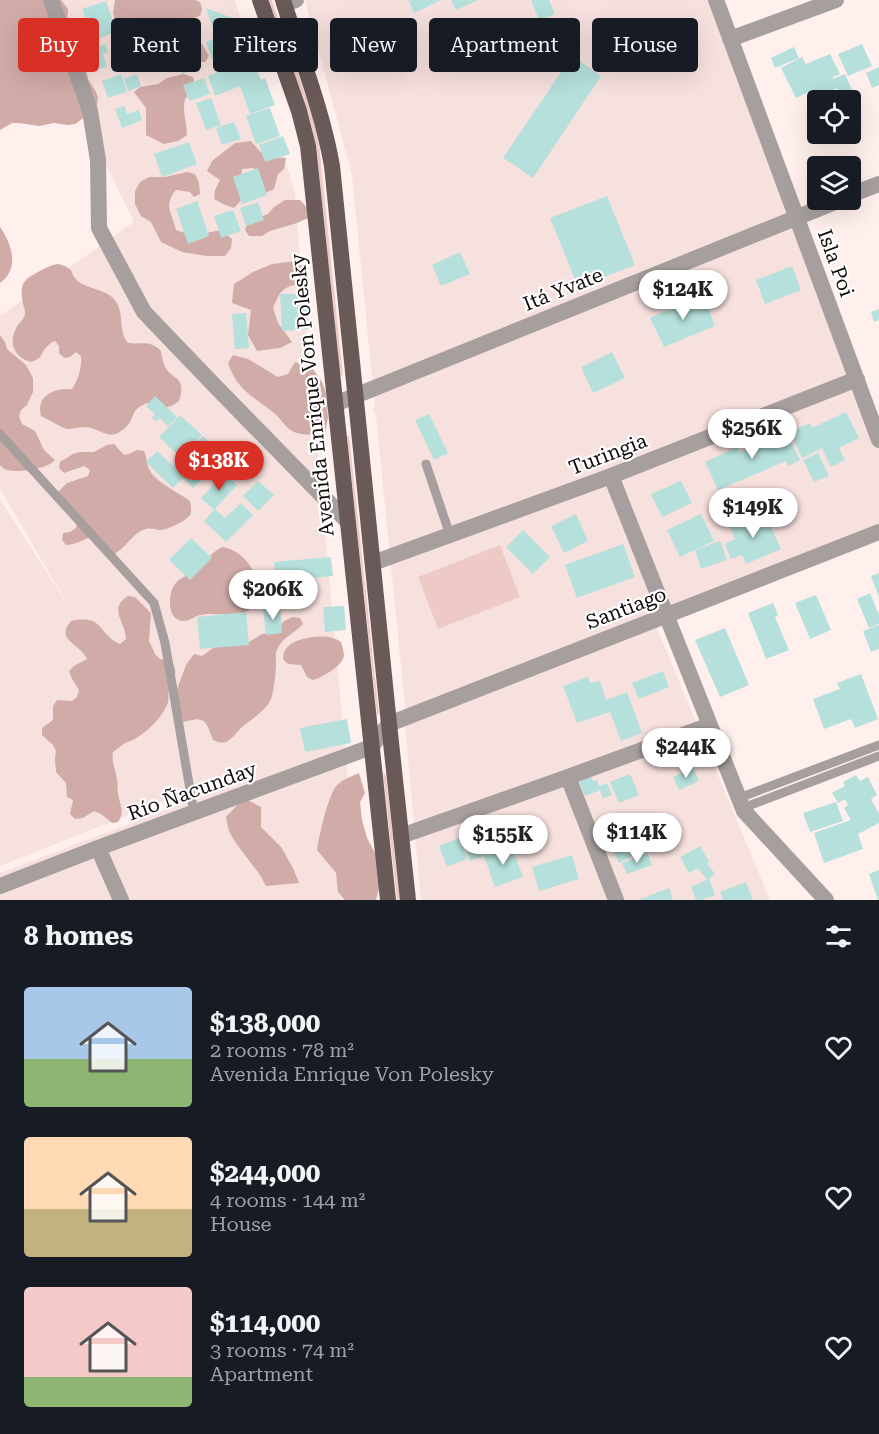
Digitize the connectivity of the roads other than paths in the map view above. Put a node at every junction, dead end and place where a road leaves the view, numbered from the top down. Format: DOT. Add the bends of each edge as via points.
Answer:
graph roads {
  1 [pos="51,0"];
  2 [pos="260,0"];
  3 [pos="716,0"];
  4 [pos="836,0"];
  5 [pos="288,2"];
  6 [pos="730,39"];
  7 [pos="879,184"];
  8 [pos="861,191"];
  9 [pos="814,210"];
  10 [pos="796,217"];
  11 [pos="857,379"];
  12 [pos="356,396"];
  13 [pos="335,404"];
  14 [pos="0,434"];
  15 [pos="879,440"];
  16 [pos="426,464"];
  17 [pos="611,476"];
  18 [pos="346,520"];
  19 [pos="879,532"];
  20 [pos="450,535"];
  21 [pos="373,563"];
  22 [pos="667,615"];
  23 [pos="389,724"];
  24 [pos="710,725"];
  25 [pos="879,745"];
  26 [pos="370,747"];
  27 [pos="879,756"];
  28 [pos="568,777"];
  29 [pos="741,803"];
  30 [pos="194,813"];
  31 [pos="401,836"];
  32 [pos="98,848"];
  33 [pos="0,886"];
  34 [pos="121,900"];
  35 [pos="388,900"];
  36 [pos="408,900"];
  37 [pos="616,900"];
  38 [pos="826,900"];
  1 -- 18 [label="street" via="90,111 98,160 99,228 135,297 144,312"];
  2 -- 13 [label="main road, Avenida Enrique Von Polesky" via="308,146"];
  3 -- 6 [label="street, Isla Poi"];
  4 -- 6 [label="street"];
  5 -- 12 [label="main road" via="332,166"];
  6 -- 10 [label="street, Isla Poi"];
  7 -- 8 [label="street"];
  9 -- 10 [label="street, Itá Yvate"];
  10 -- 11 [label="street, Isla Poi"];
  10 -- 12 [label="street, Itá Yvate"];
  11 -- 15 [label="street, Isla Poi"];
  11 -- 17 [label="street, Turingia"];
  12 -- 13 [label="street, Itá Yvate"];
  12 -- 21 [label="main road"];
  13 -- 18 [label="main road, Avenida Enrique Von Polesky"];
  14 -- 30 [label="lane" via="154,603 165,644"];
  16 -- 20 [label="lane"];
  17 -- 20 [label="street, Turingia"];
  17 -- 22 [label="street"];
  18 -- 26 [label="main road, Avenida Enrique Von Polesky"];
  19 -- 22 [label="street, Santiago"];
  20 -- 21 [label="street, Turingia"];
  21 -- 23 [label="main road"];
  22 -- 23 [label="street, Santiago"];
  22 -- 24 [label="street"];
  23 -- 26 [label="street, Río Ñacunday"];
  23 -- 31 [label="main road"];
  24 -- 28 [label="street"];
  24 -- 29 [label="street"];
  25 -- 29 [label="lane"];
  26 -- 30 [label="street, Río Ñacunday"];
  26 -- 35 [label="main road, Avenida Enrique Von Polesky"];
  27 -- 29 [label="lane"];
  28 -- 31 [label="street"];
  28 -- 37 [label="street"];
  29 -- 38 [label="street" via="744,811"];
  30 -- 32 [label="street, Río Ñacunday"];
  31 -- 36 [label="main road"];
  32 -- 33 [label="street, Río Ñacunday"];
  32 -- 34 [label="street"];
}
